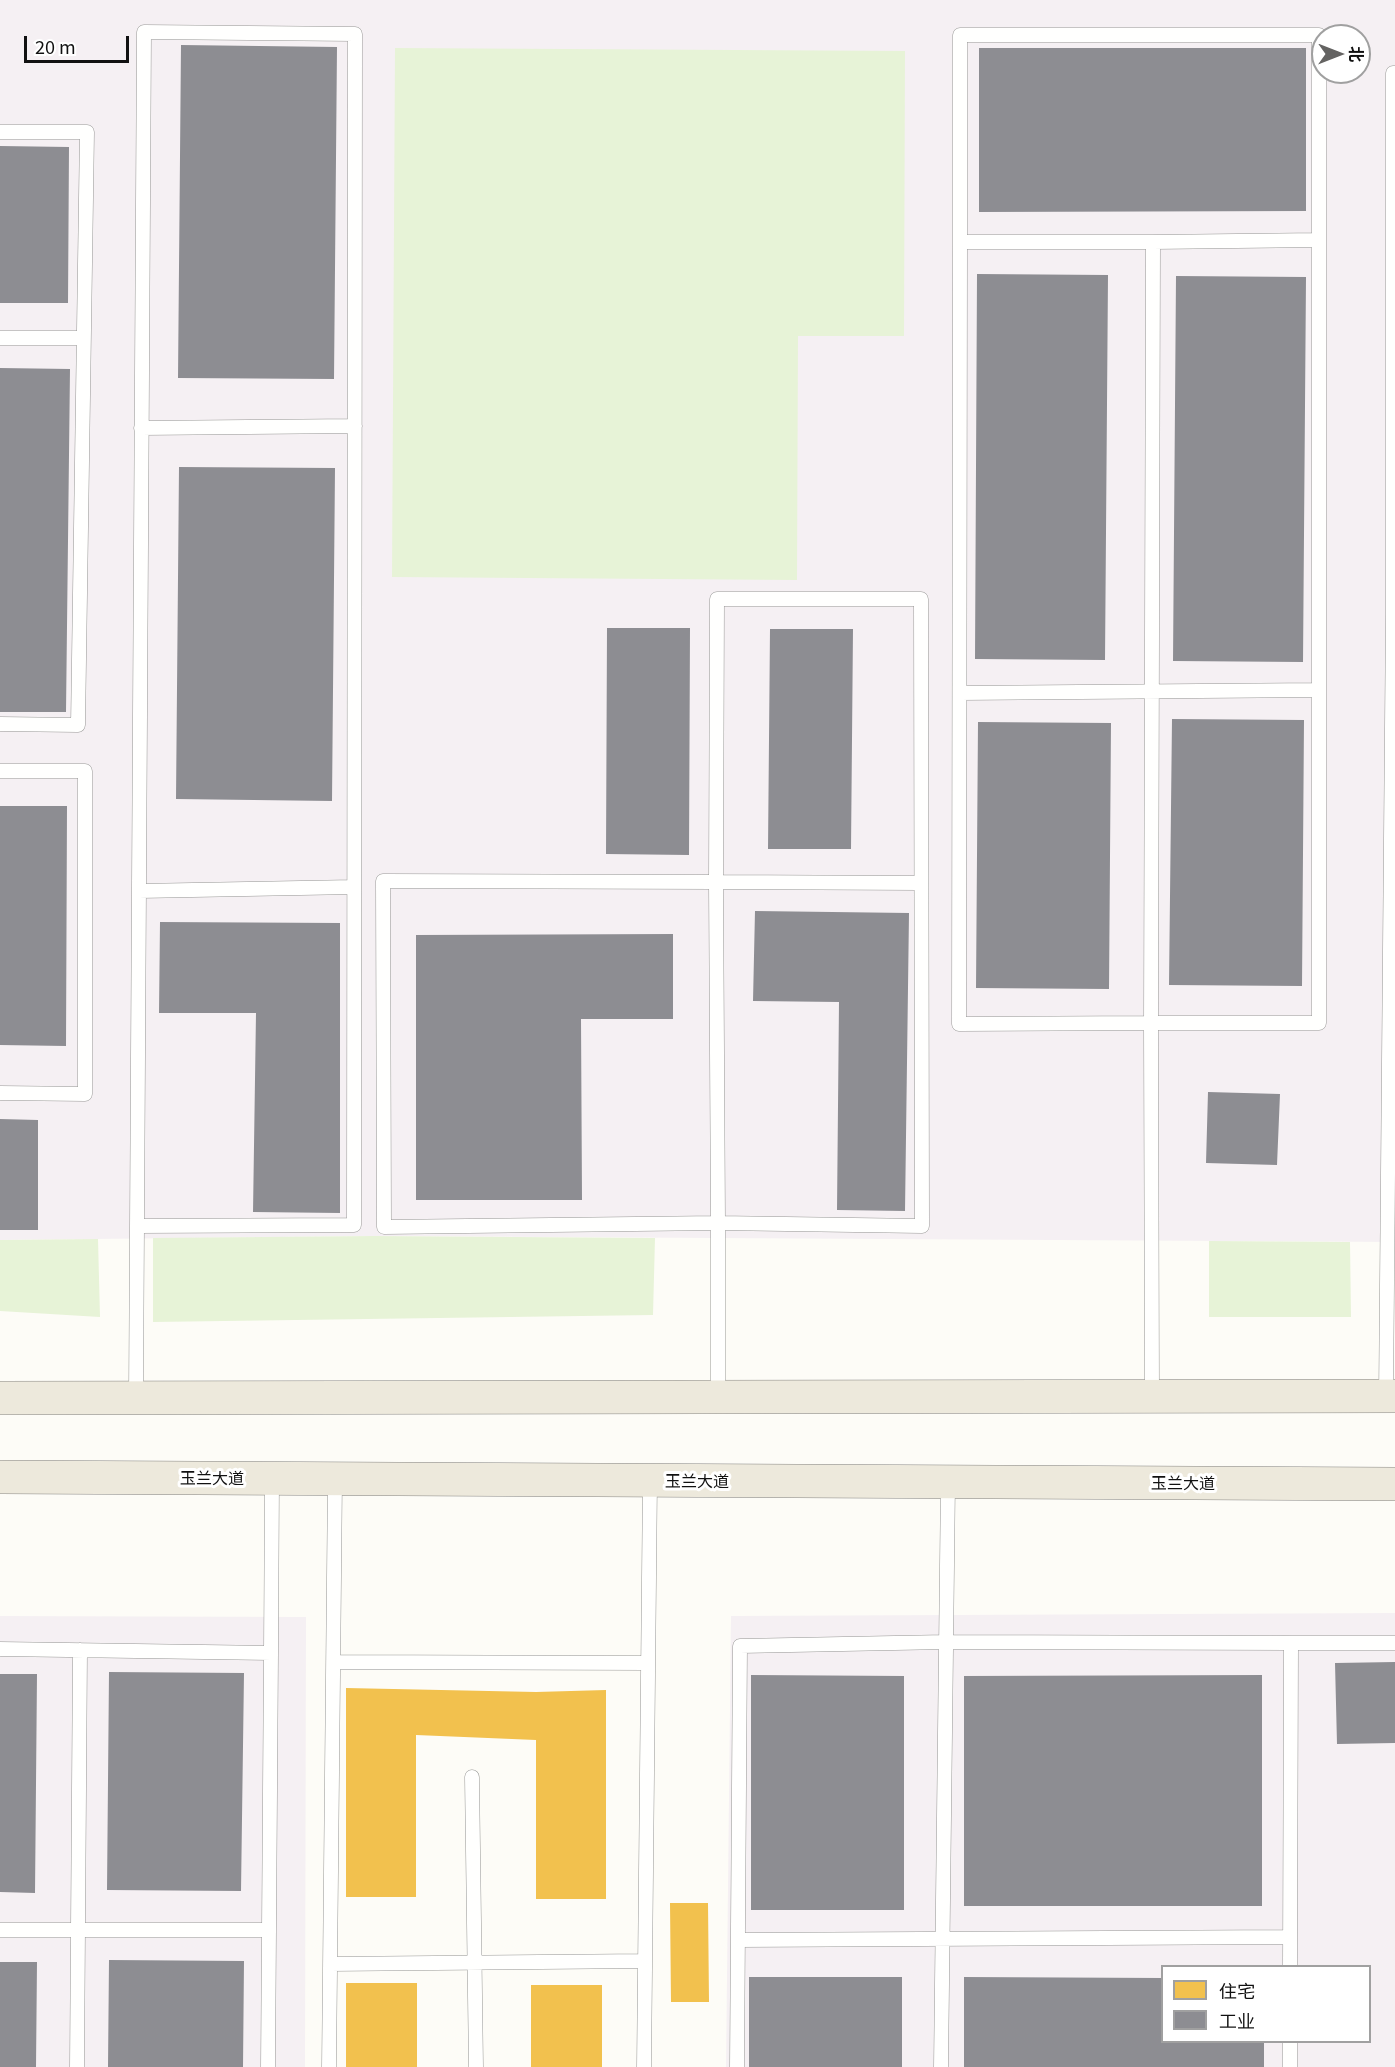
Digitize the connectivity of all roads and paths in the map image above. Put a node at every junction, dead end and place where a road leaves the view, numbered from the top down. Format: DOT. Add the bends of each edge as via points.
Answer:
graph roads {
  1 [pos="1395,73"];
  2 [pos="0,132"];
  3 [pos="1319,240"];
  4 [pos="960,242"];
  5 [pos="1153,242"];
  6 [pos="0,338"];
  7 [pos="83,338"];
  8 [pos="355,426"];
  9 [pos="141,428"];
  10 [pos="1394,615"];
  11 [pos="1319,690"];
  12 [pos="1151,692"];
  13 [pos="960,693"];
  14 [pos="0,724"];
  15 [pos="0,771"];
  16 [pos="716,882"];
  17 [pos="920,883"];
  18 [pos="354,887"];
  19 [pos="139,891"];
  20 [pos="1151,1023"];
  21 [pos="0,1093"];
  22 [pos="1391,1204"];
  23 [pos="718,1223"];
  24 [pos="137,1226"];
  25 [pos="1152,1396"];
  26 [pos="1390,1396"];
  27 [pos="136,1397"];
  28 [pos="718,1397"];
  29 [pos="0,1398"];
  30 [pos="0,1477"];
  31 [pos="272,1479"];
  32 [pos="335,1479"];
  33 [pos="650,1480"];
  34 [pos="948,1482"];
  35 [pos="1395,1484"];
  36 [pos="946,1642"];
  37 [pos="1292,1643"];
  38 [pos="1395,1643"];
  39 [pos="0,1649"];
  40 [pos="80,1650"];
  41 [pos="271,1653"];
  42 [pos="333,1662"];
  43 [pos="648,1663"];
  44 [pos="472,1777"];
  45 [pos="0,1930"];
  46 [pos="78,1930"];
  47 [pos="269,1930"];
  48 [pos="1290,1937"];
  49 [pos="942,1938"];
  50 [pos="738,1940"];
  51 [pos="645,1961"];
  52 [pos="475,1963"];
  53 [pos="330,1964"];
  54 [pos="1290,1965"];
  55 [pos="1290,2043"];
  56 [pos="77,2067"];
  57 [pos="268,2067"];
  58 [pos="329,2067"];
  59 [pos="476,2067"];
  60 [pos="644,2067"];
  61 [pos="737,2067"];
  62 [pos="941,2067"];
  63 [pos="1290,2067"];
  1 -- 10 [label="lane"];
  2 -- 7 [label="lane" via="87,132"];
  3 -- 4 [label="lane" via="1319,35 960,35"];
  3 -- 5 [label="lane"];
  3 -- 11 [label="lane"];
  4 -- 5 [label="lane"];
  4 -- 13 [label="lane"];
  5 -- 12 [label="lane"];
  6 -- 7 [label="lane"];
  7 -- 14 [label="lane" via="78,724"];
  8 -- 9 [label="lane"];
  8 -- 9 [label="lane" via="355,34 144,32"];
  8 -- 18 [label="lane"];
  9 -- 19 [label="lane"];
  10 -- 22 [label="lane"];
  11 -- 12 [label="lane"];
  11 -- 20 [label="lane" via="1319,1023"];
  12 -- 13 [label="lane"];
  12 -- 20 [label="lane"];
  13 -- 20 [label="lane" via="959,1024"];
  15 -- 21 [label="lane" via="85,771 85,1094"];
  16 -- 17 [label="lane"];
  16 -- 17 [label="lane" via="717,599 921,599"];
  16 -- 23 [label="lane"];
  16 -- 23 [label="lane" via="383,881 384,1227"];
  17 -- 23 [label="lane" via="922,1226"];
  18 -- 19 [label="lane"];
  18 -- 24 [label="lane" via="354,1225"];
  19 -- 24 [label="lane"];
  20 -- 25 [label="lane"];
  22 -- 26 [label="lane"];
  23 -- 28 [label="lane"];
  24 -- 27 [label="lane"];
  25 -- 26 [label="main road"];
  25 -- 28 [label="main road"];
  27 -- 28 [label="main road"];
  27 -- 29 [label="main road"];
  30 -- 31 [label="main road, 玉兰大道"];
  31 -- 32 [label="main road, 玉兰大道"];
  31 -- 41 [label="lane"];
  32 -- 33 [label="main road, 玉兰大道"];
  32 -- 42 [label="lane"];
  33 -- 34 [label="main road, 玉兰大道"];
  33 -- 43 [label="lane"];
  34 -- 35 [label="main road, 玉兰大道"];
  34 -- 36 [label="lane"];
  36 -- 37 [label="lane"];
  36 -- 49 [label="lane"];
  36 -- 50 [label="lane" via="740,1646"];
  37 -- 38 [label="lane"];
  37 -- 48 [label="lane"];
  39 -- 40 [label="lane"];
  40 -- 41 [label="lane"];
  40 -- 46 [label="lane"];
  41 -- 47 [label="lane"];
  42 -- 43 [label="lane"];
  42 -- 53 [label="lane"];
  43 -- 51 [label="lane"];
  44 -- 52 [label="lane"];
  45 -- 46 [label="lane"];
  46 -- 47 [label="lane"];
  46 -- 56 [label="lane"];
  47 -- 57 [label="lane"];
  48 -- 49 [label="lane"];
  48 -- 54 [label="lane"];
  49 -- 50 [label="lane"];
  49 -- 62 [label="lane"];
  50 -- 61 [label="lane"];
  51 -- 52 [label="lane"];
  51 -- 60 [label="lane"];
  52 -- 53 [label="lane"];
  52 -- 59 [label="lane"];
  53 -- 58 [label="lane"];
  55 -- 63 [label="lane"];
}
